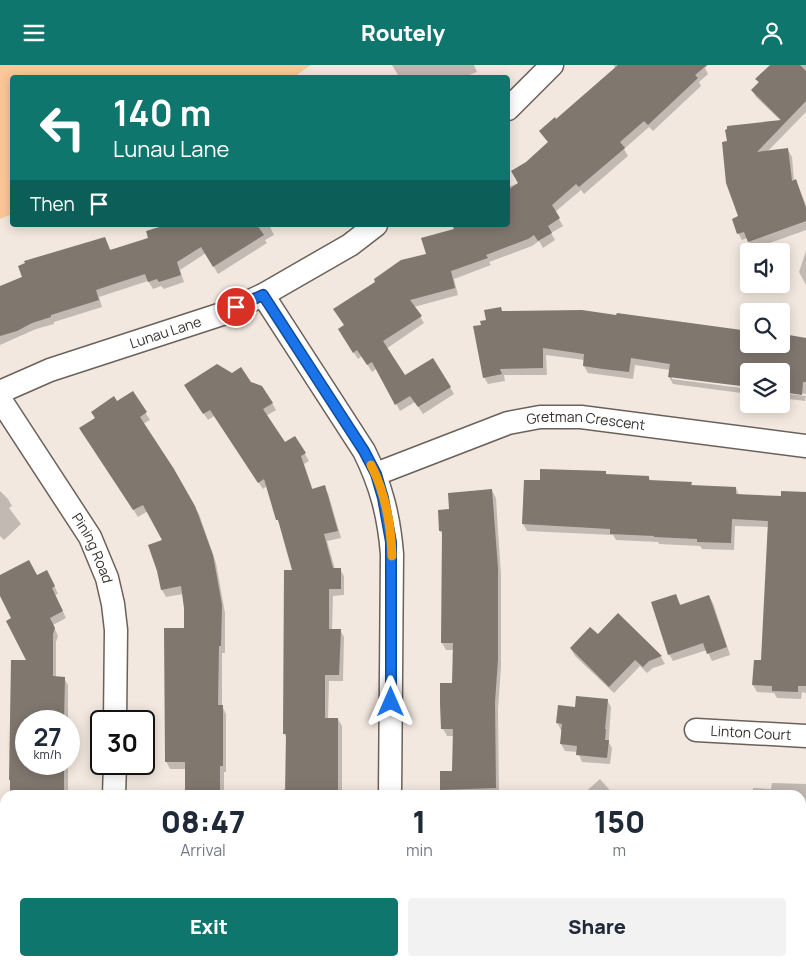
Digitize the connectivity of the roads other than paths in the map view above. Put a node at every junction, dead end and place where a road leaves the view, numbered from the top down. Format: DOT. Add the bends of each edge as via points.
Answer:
graph roads {
  1 [pos="552,65"];
  2 [pos="510,107"];
  3 [pos="373,227"];
  4 [pos="263,295"];
  5 [pos="0,392"];
  6 [pos="0,399"];
  7 [pos="806,446"];
  8 [pos="376,474"];
  9 [pos="115,710"];
  10 [pos="696,730"];
  11 [pos="806,736"];
  12 [pos="114,775"];
  13 [pos="114,790"];
  14 [pos="390,790"];
  1 -- 2 [label="street"];
  3 -- 4 [label="street, Lunau Lane" via="350,245"];
  4 -- 5 [label="street, Lunau Lane" via="222,314 50,370"];
  4 -- 8 [label="street"];
  6 -- 9 [label="street, Pining Road" via="90,537 107,578 116,630"];
  7 -- 8 [label="street, Gretman Crescent" via="554,416 493,427"];
  8 -- 14 [label="street" via="388,519 392,554"];
  10 -- 11 [label="street, Linton Court"];
  12 -- 13 [label="street"];
}
